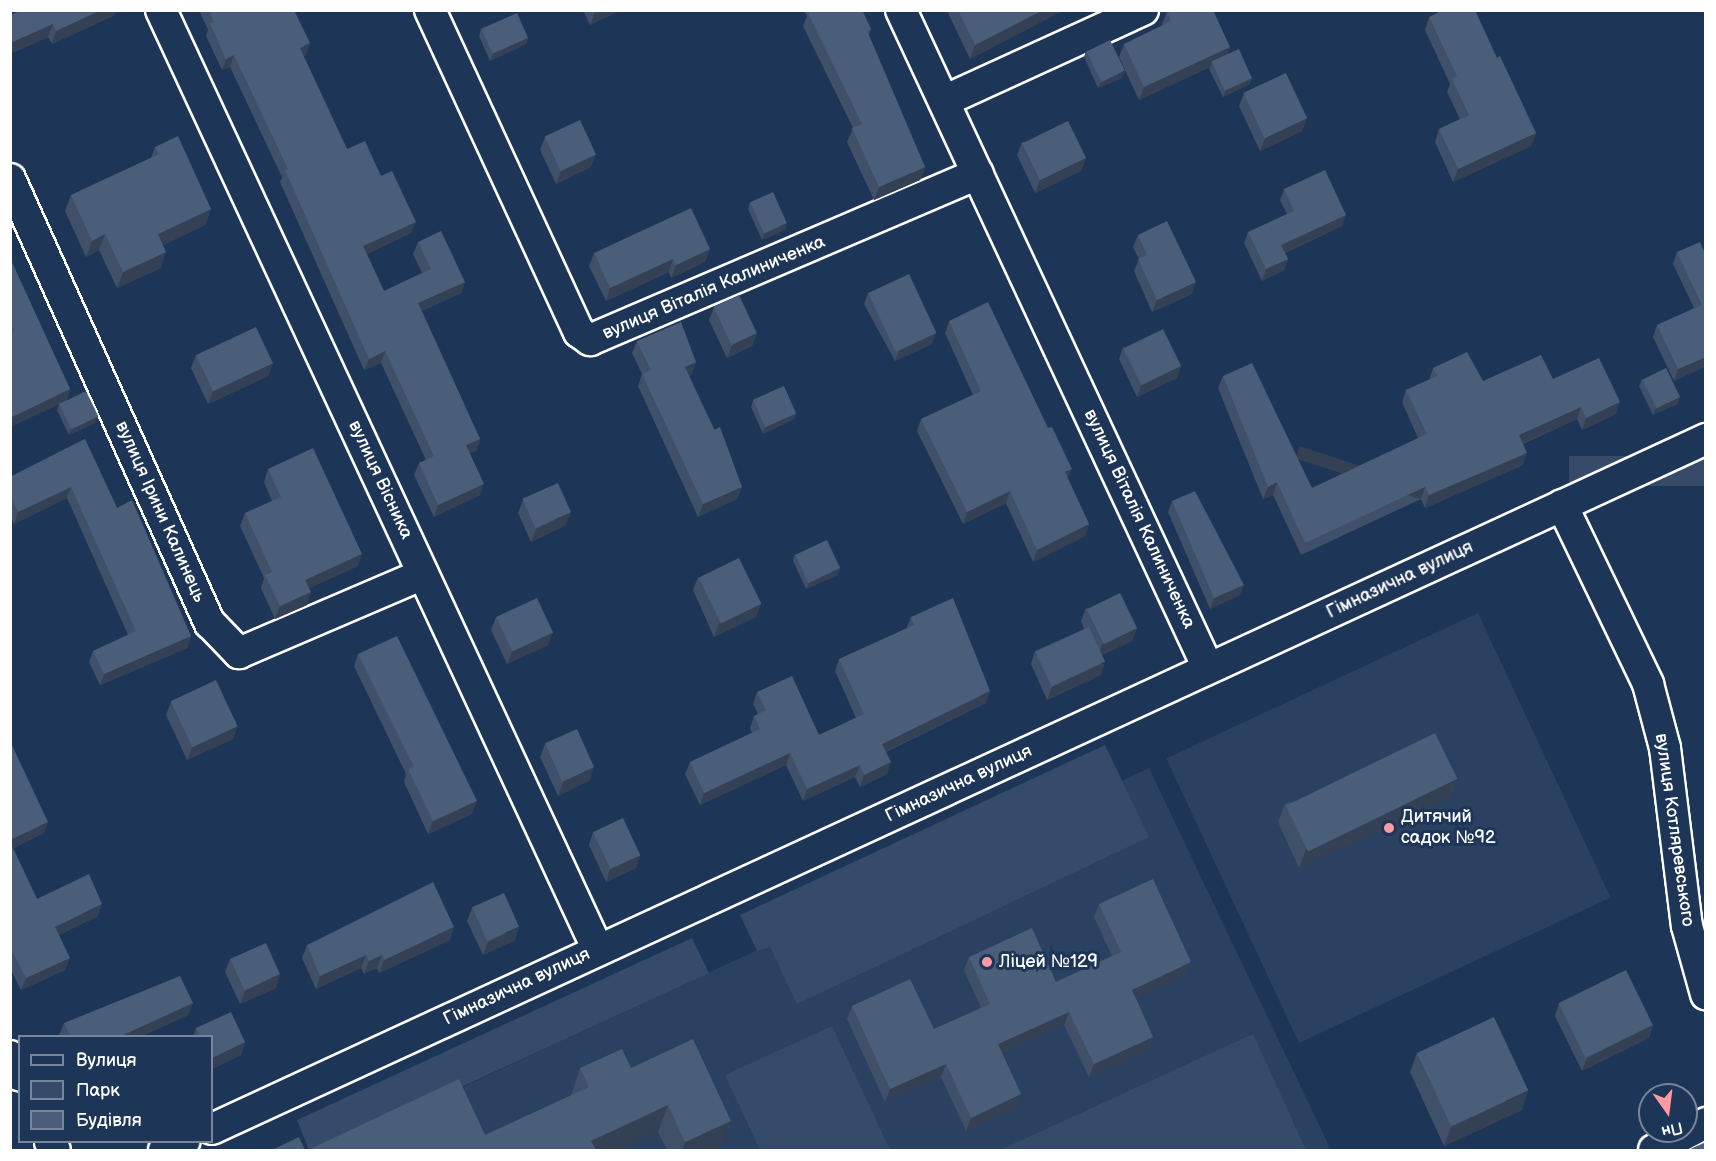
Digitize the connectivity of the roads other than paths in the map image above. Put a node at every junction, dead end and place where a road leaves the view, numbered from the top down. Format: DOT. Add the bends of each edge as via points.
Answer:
graph roads {
  1 [pos="161,10"];
  2 [pos="430,10"];
  3 [pos="901,10"];
  4 [pos="1143,10"];
  5 [pos="944,101"];
  6 [pos="978,174"];
  7 [pos="10,179"];
  8 [pos="1706,439"];
  9 [pos="1562,505"];
  10 [pos="423,574"];
  11 [pos="1208,668"];
  12 [pos="598,950"];
  13 [pos="1706,994"];
  14 [pos="10,1056"];
  15 [pos="18,1072"];
  16 [pos="1706,1123"];
  17 [pos="213,1129"];
  18 [pos="182,1143"];
  19 [pos="164,1150"];
  20 [pos="1654,1150"];
  1 -- 10 [label="street, вулиця Вісника"];
  2 -- 6 [label="street, вулиця Віталія Калиниченка" via="579,332 590,340"];
  3 -- 5 [label="street, вулиця Віталія Калиниченка"];
  4 -- 5 [label="street"];
  5 -- 6 [label="street, вулиця Віталія Калиниченка"];
  6 -- 11 [label="street, вулиця Віталія Калиниченка"];
  7 -- 10 [label="street, вулиця Ірини Калинець" via="210,623 239,653"];
  8 -- 9 [label="street, Гімназична вулиця"];
  9 -- 11 [label="street, Гімназична вулиця"];
  9 -- 13 [label="street, вулиця Котляревського" via="1648,684 1665,748 1687,926"];
  10 -- 12 [label="street, вулиця Вісника"];
  11 -- 12 [label="street, Гімназична вулиця"];
  12 -- 17 [label="street, Гімназична вулиця"];
  14 -- 15 [label="street"];
  16 -- 20 [label="street"];
  18 -- 19 [label="street"];
}
